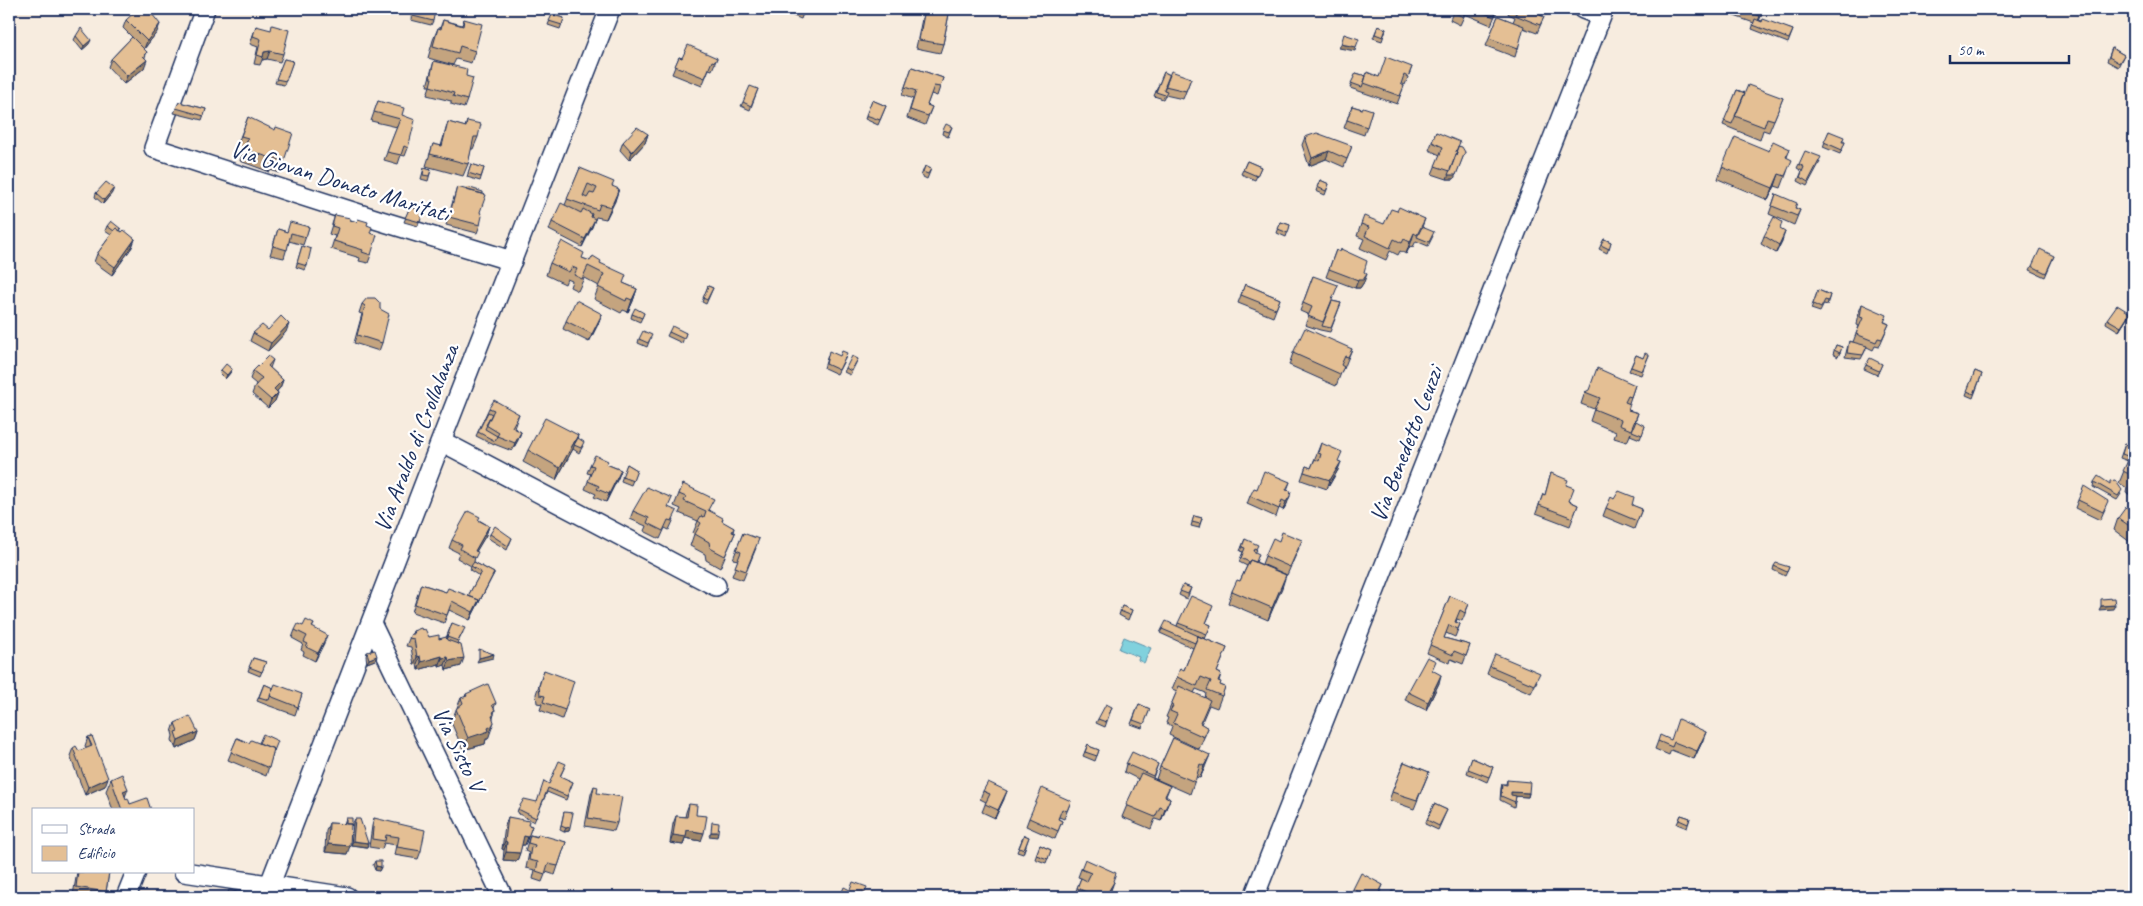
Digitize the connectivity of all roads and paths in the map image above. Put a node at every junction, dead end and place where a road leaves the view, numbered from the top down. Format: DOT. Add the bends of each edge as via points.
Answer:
graph roads {
  1 [pos="205,9"];
  2 [pos="610,9"];
  3 [pos="1583,9"];
  4 [pos="1603,13"];
  5 [pos="512,261"];
  6 [pos="441,441"];
  7 [pos="716,586"];
  8 [pos="370,623"];
  9 [pos="135,874"];
  10 [pos="193,874"];
  11 [pos="268,891"];
  12 [pos="126,897"];
  13 [pos="346,897"];
  14 [pos="503,897"];
  15 [pos="1254,897"];
  1 -- 5 [label="street, Via Giovan Donato Maritati" via="154,148"];
  2 -- 5 [label="street, Via Araldo di Crollalanza"];
  3 -- 4 [label="street"];
  4 -- 15 [label="street, Via Benedetto Leuzzi"];
  5 -- 6 [label="street, Via Araldo di Crollalanza"];
  6 -- 7 [label="street"];
  6 -- 8 [label="street, Via Araldo di Crollalanza"];
  8 -- 11 [label="street, Via Araldo di Crollalanza"];
  8 -- 14 [label="street, Via Sisto V"];
  9 -- 12 [label="street"];
  10 -- 11 [label="street"];
  11 -- 13 [label="street"];
}
